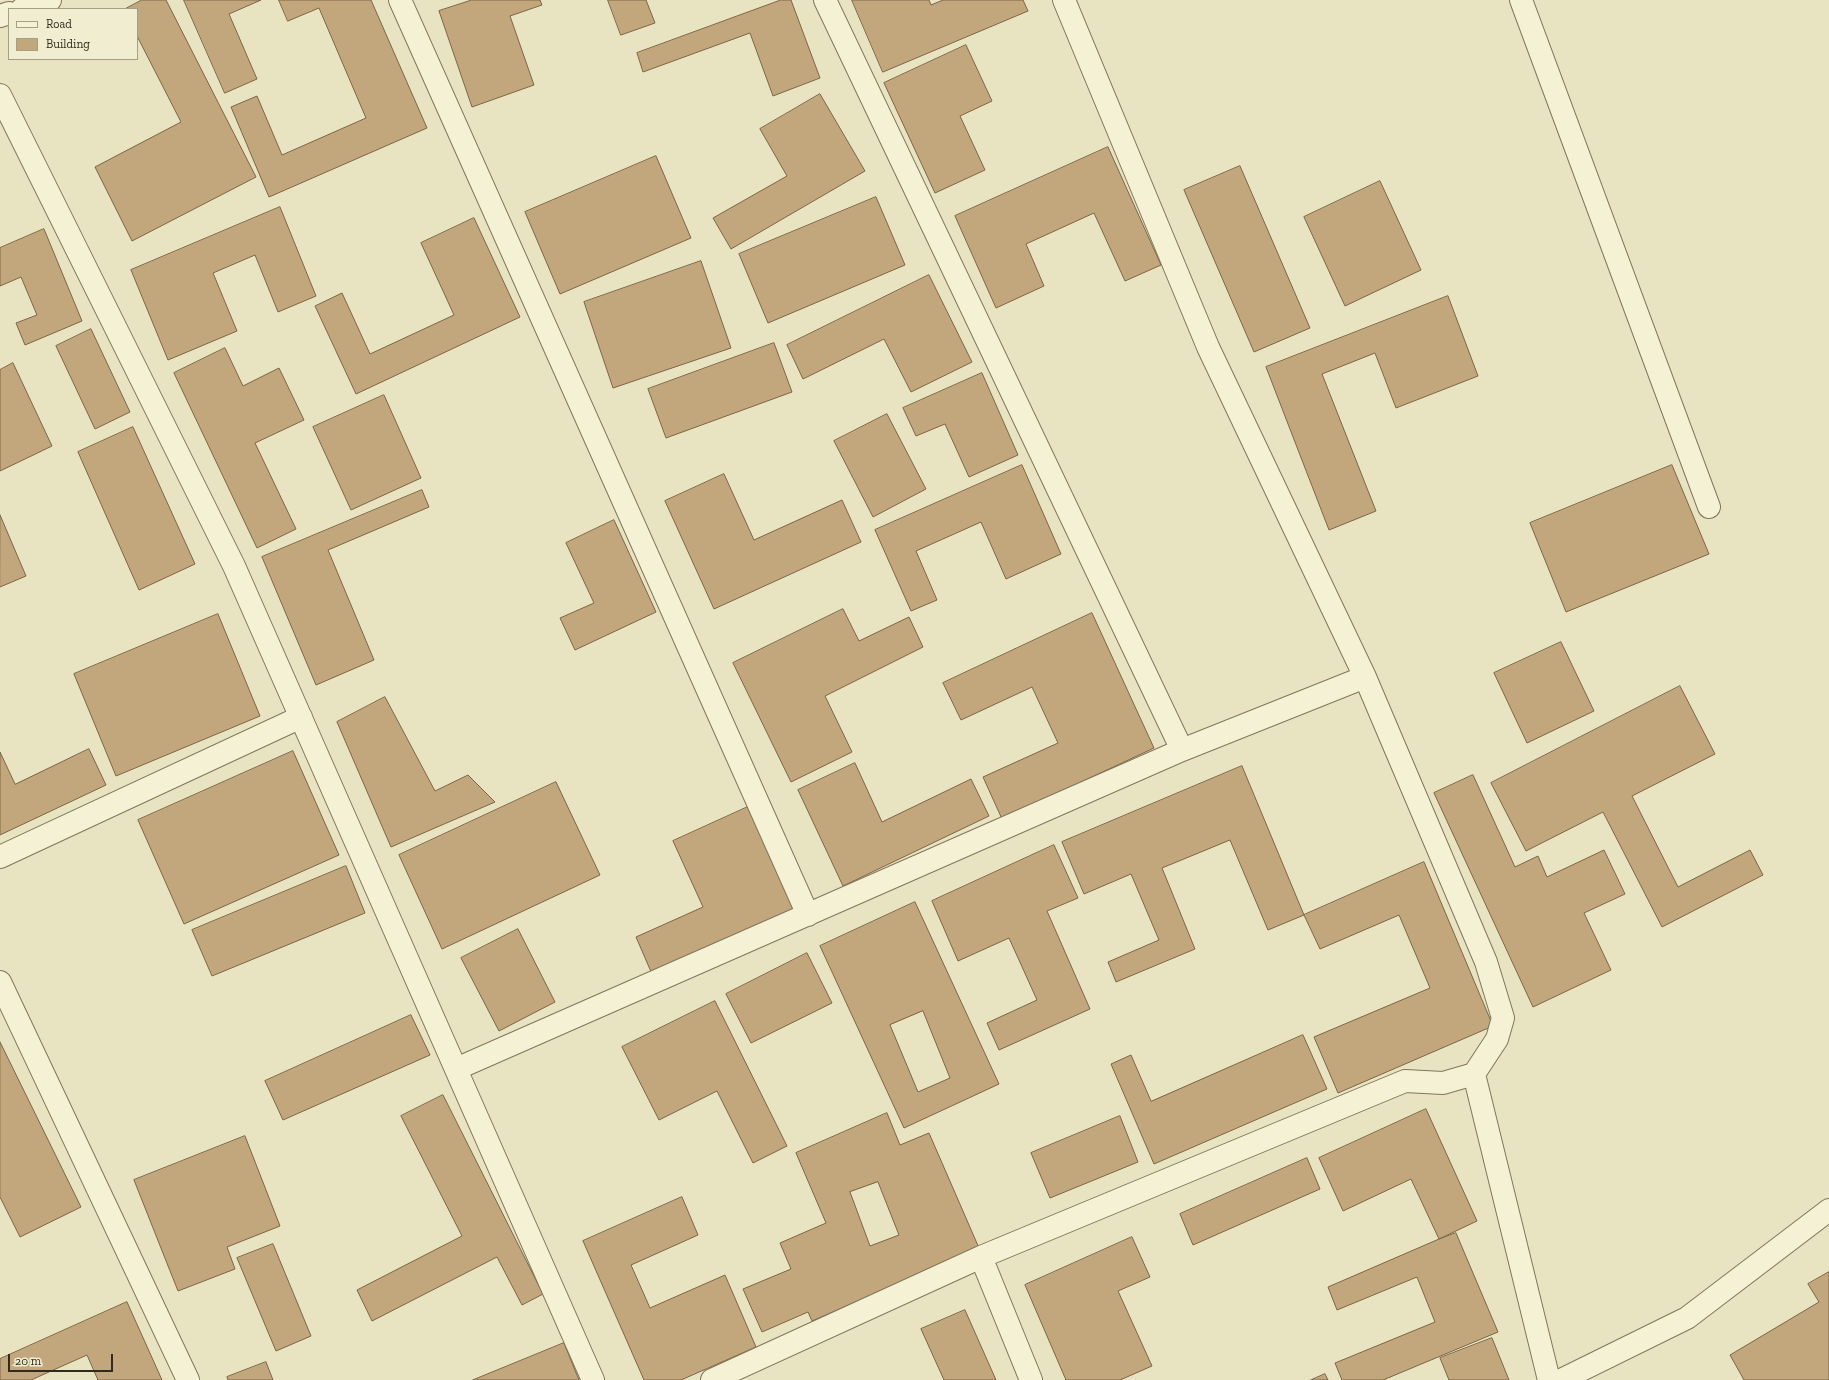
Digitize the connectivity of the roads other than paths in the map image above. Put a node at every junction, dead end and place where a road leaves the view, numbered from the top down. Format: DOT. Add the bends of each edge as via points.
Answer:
graph roads {
  1 [pos="50,0"];
  2 [pos="400,0"];
  3 [pos="825,0"];
  4 [pos="1064,0"];
  5 [pos="1521,0"];
  6 [pos="25,8"];
  7 [pos="0,95"];
  8 [pos="1709,508"];
  9 [pos="1365,677"];
  10 [pos="301,717"];
  11 [pos="1182,750"];
  12 [pos="0,857"];
  13 [pos="808,915"];
  14 [pos="0,982"];
  15 [pos="456,1070"];
  16 [pos="1474,1074"];
  17 [pos="1829,1210"];
  18 [pos="981,1257"];
  19 [pos="188,1380"];
  20 [pos="593,1380"];
  21 [pos="712,1380"];
  22 [pos="1031,1380"];
  23 [pos="1549,1380"];
  24 [pos="1561,1380"];
  1 -- 6 [label="street"];
  2 -- 13 [label="street"];
  3 -- 11 [label="street"];
  4 -- 9 [label="street" via="1208,347"];
  5 -- 8 [label="street"];
  7 -- 10 [label="street" via="234,566"];
  9 -- 11 [label="street"];
  9 -- 16 [label="street" via="1486,962 1503,1018 1497,1040"];
  10 -- 12 [label="street"];
  10 -- 15 [label="street"];
  11 -- 13 [label="street"];
  13 -- 15 [label="street"];
  14 -- 19 [label="street"];
  15 -- 20 [label="street"];
  16 -- 18 [label="street" via="1443,1084 1405,1081"];
  16 -- 23 [label="street"];
  17 -- 24 [label="street" via="1687,1318"];
  18 -- 21 [label="street"];
  18 -- 22 [label="street"];
}
